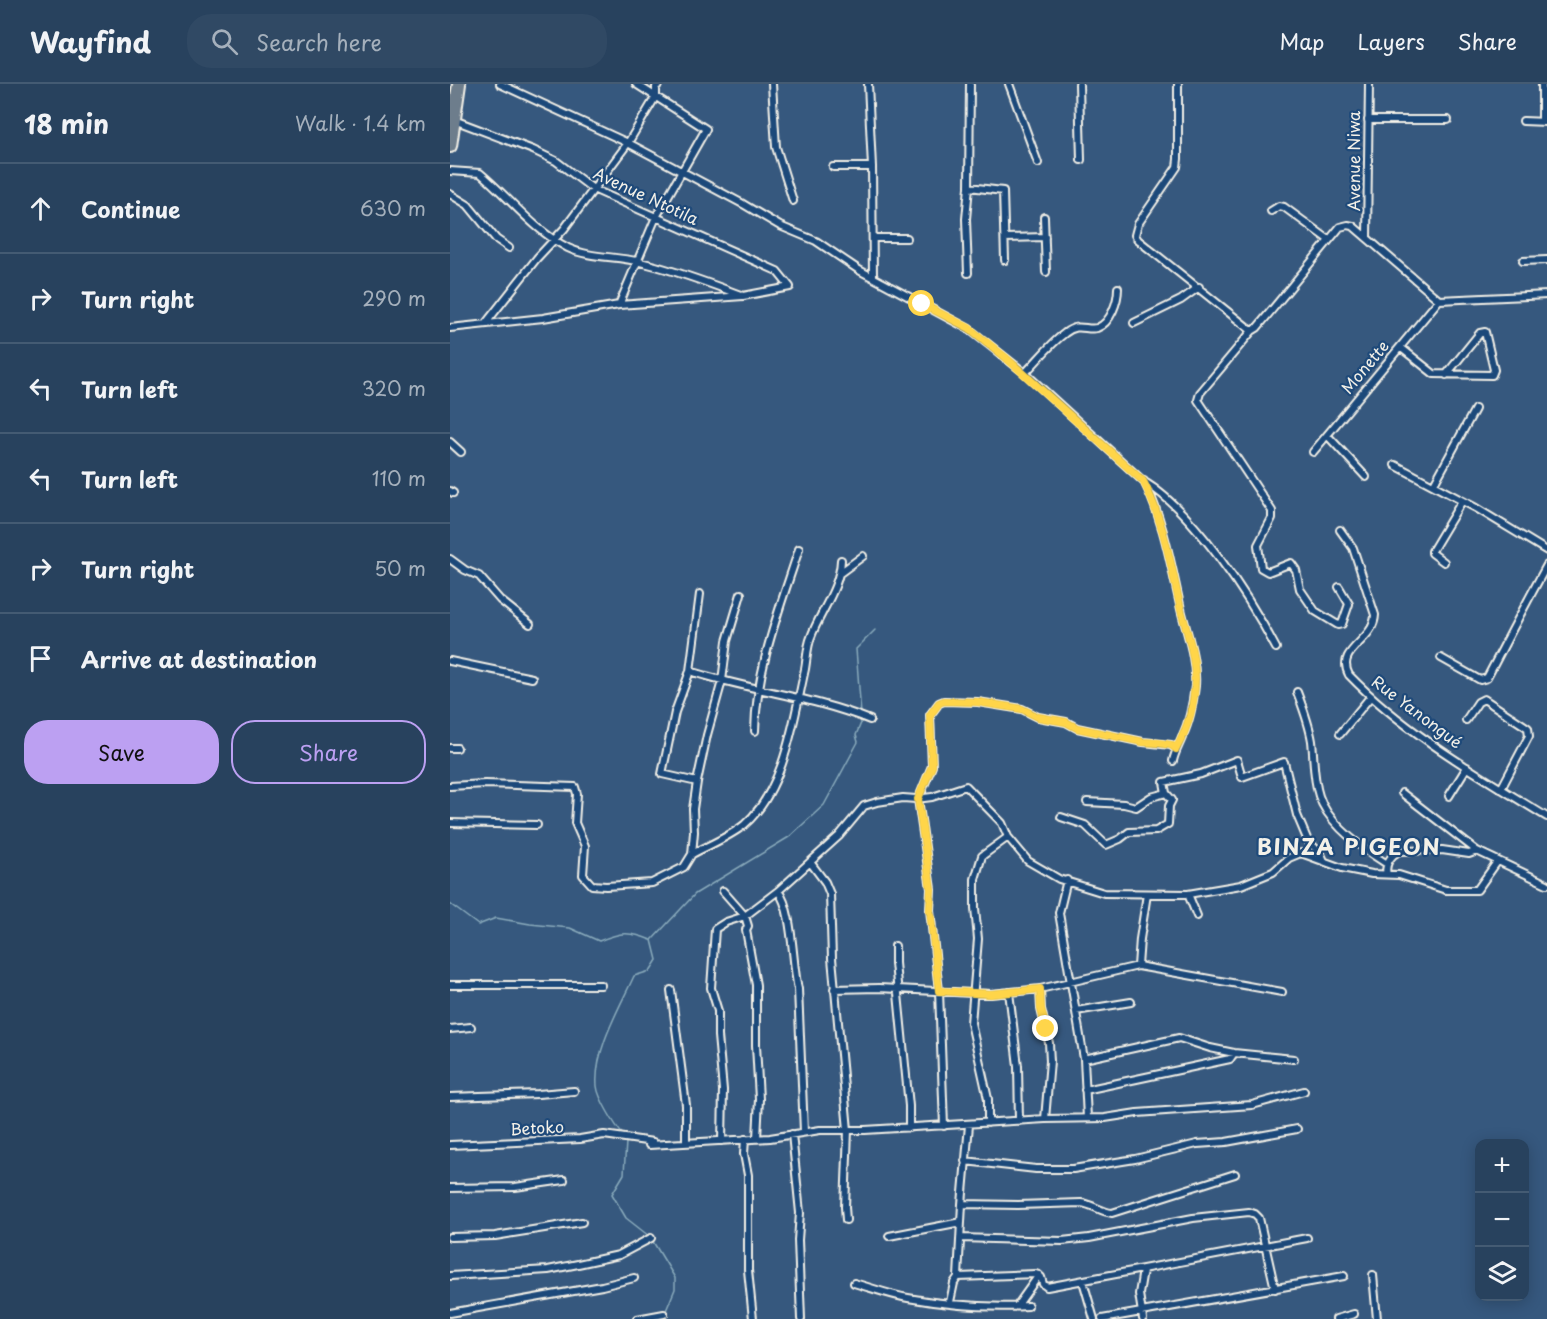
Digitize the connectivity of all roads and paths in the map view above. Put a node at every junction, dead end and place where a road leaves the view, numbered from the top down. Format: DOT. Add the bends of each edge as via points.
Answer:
graph roads {
  1 [pos="459,84"];
  2 [pos="500,84"];
  3 [pos="636,84"];
  4 [pos="659,84"];
  5 [pos="772,84"];
  6 [pos="868,84"];
  7 [pos="970,84"];
  8 [pos="1009,84"];
  9 [pos="1079,84"];
  10 [pos="1178,84"];
  11 [pos="1369,84"];
  12 [pos="1542,84"];
  13 [pos="656,96"];
  14 [pos="454,120"];
  15 [pos="1368,120"];
  16 [pos="1449,120"];
  17 [pos="1523,121"];
  18 [pos="1544,122"];
  19 [pos="628,143"];
  20 [pos="450,145"];
  21 [pos="1081,160"];
  22 [pos="1038,163"];
  23 [pos="833,167"];
  24 [pos="872,167"];
  25 [pos="450,171"];
  26 [pos="682,171"];
  27 [pos="969,187"];
  28 [pos="593,189"];
  29 [pos="450,194"];
  30 [pos="793,201"];
  31 [pos="1271,211"];
  32 [pos="1044,217"];
  33 [pos="656,218"];
  34 [pos="1045,237"];
  35 [pos="873,238"];
  36 [pos="907,238"];
  37 [pos="1005,238"];
  38 [pos="1367,238"];
  39 [pos="555,239"];
  40 [pos="1329,240"];
  41 [pos="509,248"];
  42 [pos="1005,260"];
  43 [pos="1547,260"];
  44 [pos="638,261"];
  45 [pos="1523,261"];
  46 [pos="1046,272"];
  47 [pos="968,273"];
  48 [pos="873,277"];
  49 [pos="1199,287"];
  50 [pos="1118,288"];
  51 [pos="1547,295"];
  52 [pos="743,296"];
  53 [pos="1439,300"];
  54 [pos="619,305"];
  55 [pos="486,323"];
  56 [pos="1134,323"];
  57 [pos="450,328"];
  58 [pos="1252,331"];
  59 [pos="1400,347"];
  60 [pos="1025,373"];
  61 [pos="1446,375"];
  62 [pos="1475,409"];
  63 [pos="1327,435"];
  64 [pos="450,442"];
  65 [pos="461,452"];
  66 [pos="1313,452"];
  67 [pos="1395,465"];
  68 [pos="1366,477"];
  69 [pos="1143,481"];
  70 [pos="1434,484"];
  71 [pos="1462,501"];
  72 [pos="1340,530"];
  73 [pos="799,549"];
  74 [pos="1547,551"];
  75 [pos="863,556"];
  76 [pos="450,559"];
  77 [pos="841,560"];
  78 [pos="1444,562"];
  79 [pos="1547,566"];
  80 [pos="840,573"];
  81 [pos="1339,587"];
  82 [pos="700,594"];
  83 [pos="741,594"];
  84 [pos="530,624"];
  85 [pos="1276,648"];
  86 [pos="1441,658"];
  87 [pos="450,661"];
  88 [pos="690,671"];
  89 [pos="532,678"];
  90 [pos="722,681"];
  91 [pos="759,690"];
  92 [pos="1296,692"];
  93 [pos="1371,696"];
  94 [pos="798,699"];
  95 [pos="870,720"];
  96 [pos="1466,720"];
  97 [pos="755,731"];
  98 [pos="1340,734"];
  99 [pos="1176,749"];
  100 [pos="1173,760"];
  101 [pos="1467,767"];
  102 [pos="698,782"];
  103 [pos="450,786"];
  104 [pos="1501,789"];
  105 [pos="1402,793"];
  106 [pos="1166,794"];
  107 [pos="1449,796"];
  108 [pos="919,798"];
  109 [pos="1087,802"];
  110 [pos="1061,817"];
  111 [pos="1547,817"];
  112 [pos="450,823"];
  113 [pos="537,825"];
  114 [pos="1008,837"];
  115 [pos="1477,851"];
  116 [pos="692,854"];
  117 [pos="810,862"];
  118 [pos="1324,862"];
  119 [pos="1497,862"];
  120 [pos="1387,864"];
  121 [pos="1387,874"];
  122 [pos="1066,880"];
  123 [pos="1547,884"];
  124 [pos="723,891"];
  125 [pos="778,891"];
  126 [pos="1147,894"];
  127 [pos="1188,894"];
  128 [pos="745,916"];
  129 [pos="1197,916"];
  130 [pos="895,946"];
  131 [pos="1138,966"];
  132 [pos="1071,982"];
  133 [pos="450,985"];
  134 [pos="601,985"];
  135 [pos="834,988"];
  136 [pos="898,989"];
  137 [pos="1040,989"];
  138 [pos="671,990"];
  139 [pos="939,991"];
  140 [pos="1009,992"];
  141 [pos="1282,992"];
  142 [pos="974,993"];
  143 [pos="1131,1002"];
  144 [pos="1076,1011"];
  145 [pos="471,1028"];
  146 [pos="450,1029"];
  147 [pos="1234,1053"];
  148 [pos="1084,1059"];
  149 [pos="1294,1059"];
  150 [pos="1085,1090"];
  151 [pos="1304,1090"];
  152 [pos="574,1091"];
  153 [pos="450,1097"];
  154 [pos="1087,1118"];
  155 [pos="1045,1119"];
  156 [pos="1019,1121"];
  157 [pos="988,1123"];
  158 [pos="969,1125"];
  159 [pos="944,1126"];
  160 [pos="909,1128"];
  161 [pos="1296,1129"];
  162 [pos="848,1130"];
  163 [pos="804,1132"];
  164 [pos="792,1134"];
  165 [pos="757,1138"];
  166 [pos="745,1139"];
  167 [pos="722,1141"];
  168 [pos="686,1142"];
  169 [pos="450,1145"];
  170 [pos="965,1161"];
  171 [pos="1235,1174"];
  172 [pos="564,1179"];
  173 [pos="450,1188"];
  174 [pos="962,1204"];
  175 [pos="846,1220"];
  176 [pos="582,1222"];
  177 [pos="961,1222"];
  178 [pos="889,1236"];
  179 [pos="450,1237"];
  180 [pos="651,1238"];
  181 [pos="961,1238"];
  182 [pos="1307,1238"];
  183 [pos="1265,1246"];
  184 [pos="1143,1270"];
  185 [pos="1039,1275"];
  186 [pos="1373,1275"];
  187 [pos="450,1276"];
  188 [pos="1344,1276"];
  189 [pos="958,1277"];
  190 [pos="634,1278"];
  191 [pos="1083,1281"];
  192 [pos="854,1283"];
  193 [pos="1275,1289"];
  194 [pos="950,1302"];
  195 [pos="1028,1305"];
  196 [pos="1017,1306"];
  197 [pos="1141,1311"];
  198 [pos="450,1313"];
  199 [pos="664,1314"];
  200 [pos="1354,1314"];
  201 [pos="637,1319"];
  202 [pos="753,1319"];
  203 [pos="801,1319"];
  204 [pos="1094,1319"];
  205 [pos="1102,1319"];
  206 [pos="1143,1319"];
  207 [pos="1336,1319"];
  208 [pos="1377,1319"];
  1 -- 14 [label="highway"];
  2 -- 19 [label="street"];
  3 -- 13 [label="street"];
  4 -- 13 [label="street"];
  5 -- 30 [label="street" via="776,147"];
  6 -- 24 [label="street"];
  7 -- 27 [label="street"];
  8 -- 22 [label="street"];
  9 -- 21 [label="street"];
  10 -- 49 [label="street" via="1177,167 1138,224 1136,235"];
  11 -- 15 [label="street, Avenue Niwa"];
  12 -- 18 [label="street"];
  13 -- 19 [label="street"];
  13 -- 26 [label="street" via="706,129"];
  14 -- 20 [label="highway"];
  14 -- 28 [label="street, Avenue Ntotila" via="556,161"];
  15 -- 16 [label="street"];
  15 -- 38 [label="street, Avenue Niwa"];
  17 -- 18 [label="street"];
  19 -- 26 [label="street"];
  19 -- 28 [label="street"];
  23 -- 24 [label="street"];
  24 -- 35 [label="street"];
  25 -- 39 [label="street" via="480,173"];
  26 -- 33 [label="street"];
  26 -- 48 [label="street" via="780,226 816,241"];
  27 -- 37 [label="street" via="1003,191"];
  27 -- 47 [label="street"];
  28 -- 33 [label="street, Avenue Ntotila"];
  28 -- 39 [label="street"];
  29 -- 41 [label="street" via="468,205"];
  31 -- 40 [label="street" via="1284,207"];
  32 -- 34 [label="street"];
  33 -- 44 [label="street"];
  33 -- 52 [label="street, Avenue Ntotila" via="777,271 790,287"];
  34 -- 37 [label="street"];
  34 -- 46 [label="street"];
  35 -- 36 [label="street"];
  35 -- 48 [label="street"];
  37 -- 42 [label="street"];
  38 -- 40 [label="street" via="1348,225 1340,227"];
  38 -- 53 [label="street"];
  39 -- 44 [label="street" via="576,251"];
  39 -- 55 [label="street"];
  40 -- 58 [label="street"];
  43 -- 45 [label="street"];
  44 -- 52 [label="street"];
  44 -- 54 [label="street"];
  48 -- 60 [label="street" via="969,328"];
  49 -- 56 [label="street"];
  49 -- 58 [label="street"];
  50 -- 60 [label="street" via="1115,308 1101,325 1067,331"];
  51 -- 53 [label="street"];
  52 -- 54 [label="street"];
  53 -- 59 [label="street, Monette"];
  54 -- 55 [label="street"];
  55 -- 57 [label="street"];
  58 -- 81 [label="street" via="1198,400 1272,511 1258,545 1261,568 1268,572 1291,563 1300,589 1315,611 1338,625 1342,624 1349,604"];
  59 -- 61 [label="street" via="1431,372"];
  59 -- 63 [label="street, Monette"];
  60 -- 69 [label="street"];
  61 -- 61 [label="street" via="1480,333 1485,332 1494,374"];
  62 -- 70 [label="street"];
  63 -- 66 [label="street, Monette"];
  63 -- 68 [label="street"];
  64 -- 65 [label="street"];
  67 -- 70 [label="street"];
  69 -- 85 [label="street" via="1165,495 1206,541 1254,607"];
  69 -- 99 [label="street" via="1166,543 1194,664 1190,718"];
  70 -- 71 [label="street"];
  71 -- 74 [label="street"];
  71 -- 78 [label="street" via="1432,551"];
  72 -- 93 [label="street, Rue Yanongué" via="1353,548 1375,615 1367,637 1345,663 1349,675"];
  73 -- 91 [label="street" via="768,646"];
  75 -- 80 [label="street"];
  76 -- 84 [label="street" via="479,576 500,600"];
  77 -- 80 [label="street"];
  79 -- 86 [label="street" via="1487,678 1480,680"];
  80 -- 94 [label="street" via="811,636"];
  82 -- 88 [label="street"];
  83 -- 90 [label="street" via="727,641"];
  87 -- 89 [label="street"];
  88 -- 90 [label="street"];
  88 -- 102 [label="street" via="675,712 662,774"];
  90 -- 91 [label="street"];
  90 -- 102 [label="street"];
  91 -- 94 [label="street"];
  91 -- 97 [label="street"];
  92 -- 120 [label="street" via="1310,731 1320,799 1351,838"];
  93 -- 98 [label="street"];
  93 -- 101 [label="street, Rue Yanongué"];
  94 -- 95 [label="street"];
  94 -- 116 [label="street" via="781,765 760,808 744,825"];
  96 -- 104 [label="street" via="1484,699 1528,728 1529,736"];
  99 -- 100 [label="street"];
  99 -- 108 [label="street" via="1077,728 1022,709 944,701 930,715 932,766"];
  101 -- 104 [label="street, Rue Yanongué"];
  101 -- 107 [label="street"];
  102 -- 116 [label="street"];
  103 -- 116 [label="street" via="575,787 575,823 585,846 583,875 592,885 652,883 684,867"];
  104 -- 111 [label="street, Rue Yanongué"];
  105 -- 115 [label="street"];
  106 -- 109 [label="street" via="1136,807"];
  106 -- 110 [label="street" via="1172,800 1168,824 1156,831 1129,832 1106,845 1085,825"];
  106 -- 118 [label="street" via="1164,782 1201,774 1237,760 1242,777 1284,762 1297,815 1308,841"];
  108 -- 114 [label="street" via="966,786 1002,823"];
  108 -- 117 [label="street" via="864,806"];
  108 -- 139 [label="street"];
  112 -- 113 [label="street"];
  114 -- 122 [label="street" via="1028,861"];
  114 -- 142 [label="street" via="982,856 975,879 978,939"];
  115 -- 119 [label="street"];
  115 -- 120 [label="street" via="1469,854 1403,850 1394,853"];
  117 -- 125 [label="street"];
  117 -- 135 [label="street" via="830,894"];
  118 -- 121 [label="street"];
  118 -- 127 [label="street" via="1301,853 1255,881"];
  119 -- 121 [label="street" via="1474,891 1446,890"];
  119 -- 123 [label="street"];
  120 -- 121 [label="street"];
  122 -- 126 [label="street" via="1104,893"];
  122 -- 132 [label="street" via="1059,913"];
  124 -- 128 [label="street"];
  125 -- 128 [label="street"];
  125 -- 163 [label="street" via="786,905 798,989"];
  126 -- 127 [label="street"];
  126 -- 131 [label="street"];
  127 -- 129 [label="street"];
  128 -- 165 [label="street" via="756,985"];
  128 -- 167 [label="street" via="718,926 715,932 711,988 718,1011"];
  130 -- 136 [label="street"];
  131 -- 132 [label="street"];
  131 -- 141 [label="street"];
  132 -- 137 [label="street"];
  132 -- 144 [label="street"];
  133 -- 134 [label="street"];
  135 -- 136 [label="street"];
  135 -- 162 [label="street"];
  136 -- 139 [label="street"];
  136 -- 160 [label="street"];
  137 -- 140 [label="street"];
  137 -- 155 [label="street" via="1050,1062"];
  138 -- 168 [label="street" via="686,1105"];
  139 -- 142 [label="street"];
  139 -- 159 [label="street"];
  140 -- 142 [label="street"];
  140 -- 156 [label="street" via="1018,1066"];
  142 -- 157 [label="street" via="971,1023 988,1099"];
  143 -- 144 [label="street"];
  144 -- 148 [label="street"];
  145 -- 146 [label="street"];
  147 -- 148 [label="street" via="1179,1038"];
  147 -- 149 [label="street"];
  147 -- 150 [label="street" via="1230,1059"];
  148 -- 150 [label="street"];
  150 -- 154 [label="street"];
  151 -- 154 [label="street" via="1252,1105"];
  152 -- 153 [label="street"];
  154 -- 155 [label="street"];
  155 -- 156 [label="street"];
  156 -- 157 [label="street"];
  157 -- 158 [label="street"];
  158 -- 159 [label="street"];
  158 -- 170 [label="street"];
  159 -- 160 [label="street"];
  160 -- 162 [label="street"];
  161 -- 170 [label="street" via="1073,1169"];
  162 -- 163 [label="street"];
  162 -- 175 [label="street"];
  163 -- 164 [label="street"];
  164 -- 165 [label="street"];
  164 -- 203 [label="street" via="800,1213"];
  165 -- 166 [label="street"];
  166 -- 167 [label="street"];
  166 -- 202 [label="street"];
  167 -- 168 [label="street"];
  168 -- 169 [label="street, Betoko" via="649,1145 653,1142 604,1135"];
  170 -- 174 [label="street"];
  171 -- 174 [label="street" via="1112,1214 1081,1203"];
  172 -- 173 [label="street" via="515,1187"];
  174 -- 177 [label="street"];
  176 -- 179 [label="street" via="495,1236"];
  177 -- 178 [label="street"];
  177 -- 181 [label="street"];
  180 -- 187 [label="street" via="619,1256 548,1270"];
  181 -- 183 [label="street" via="1062,1241 1249,1212 1259,1218"];
  181 -- 189 [label="street"];
  182 -- 183 [label="street"];
  183 -- 184 [label="street"];
  183 -- 193 [label="street"];
  184 -- 191 [label="street"];
  184 -- 197 [label="street"];
  185 -- 189 [label="street"];
  185 -- 191 [label="street" via="1047,1287"];
  185 -- 196 [label="street"];
  186 -- 208 [label="street"];
  188 -- 193 [label="street"];
  189 -- 194 [label="street"];
  190 -- 198 [label="street"];
  191 -- 204 [label="street"];
  192 -- 194 [label="street" via="907,1298"];
  193 -- 197 [label="street"];
  194 -- 196 [label="street"];
  195 -- 196 [label="street"];
  197 -- 205 [label="street"];
  197 -- 206 [label="street"];
  199 -- 201 [label="street"];
  200 -- 207 [label="street"];
}
